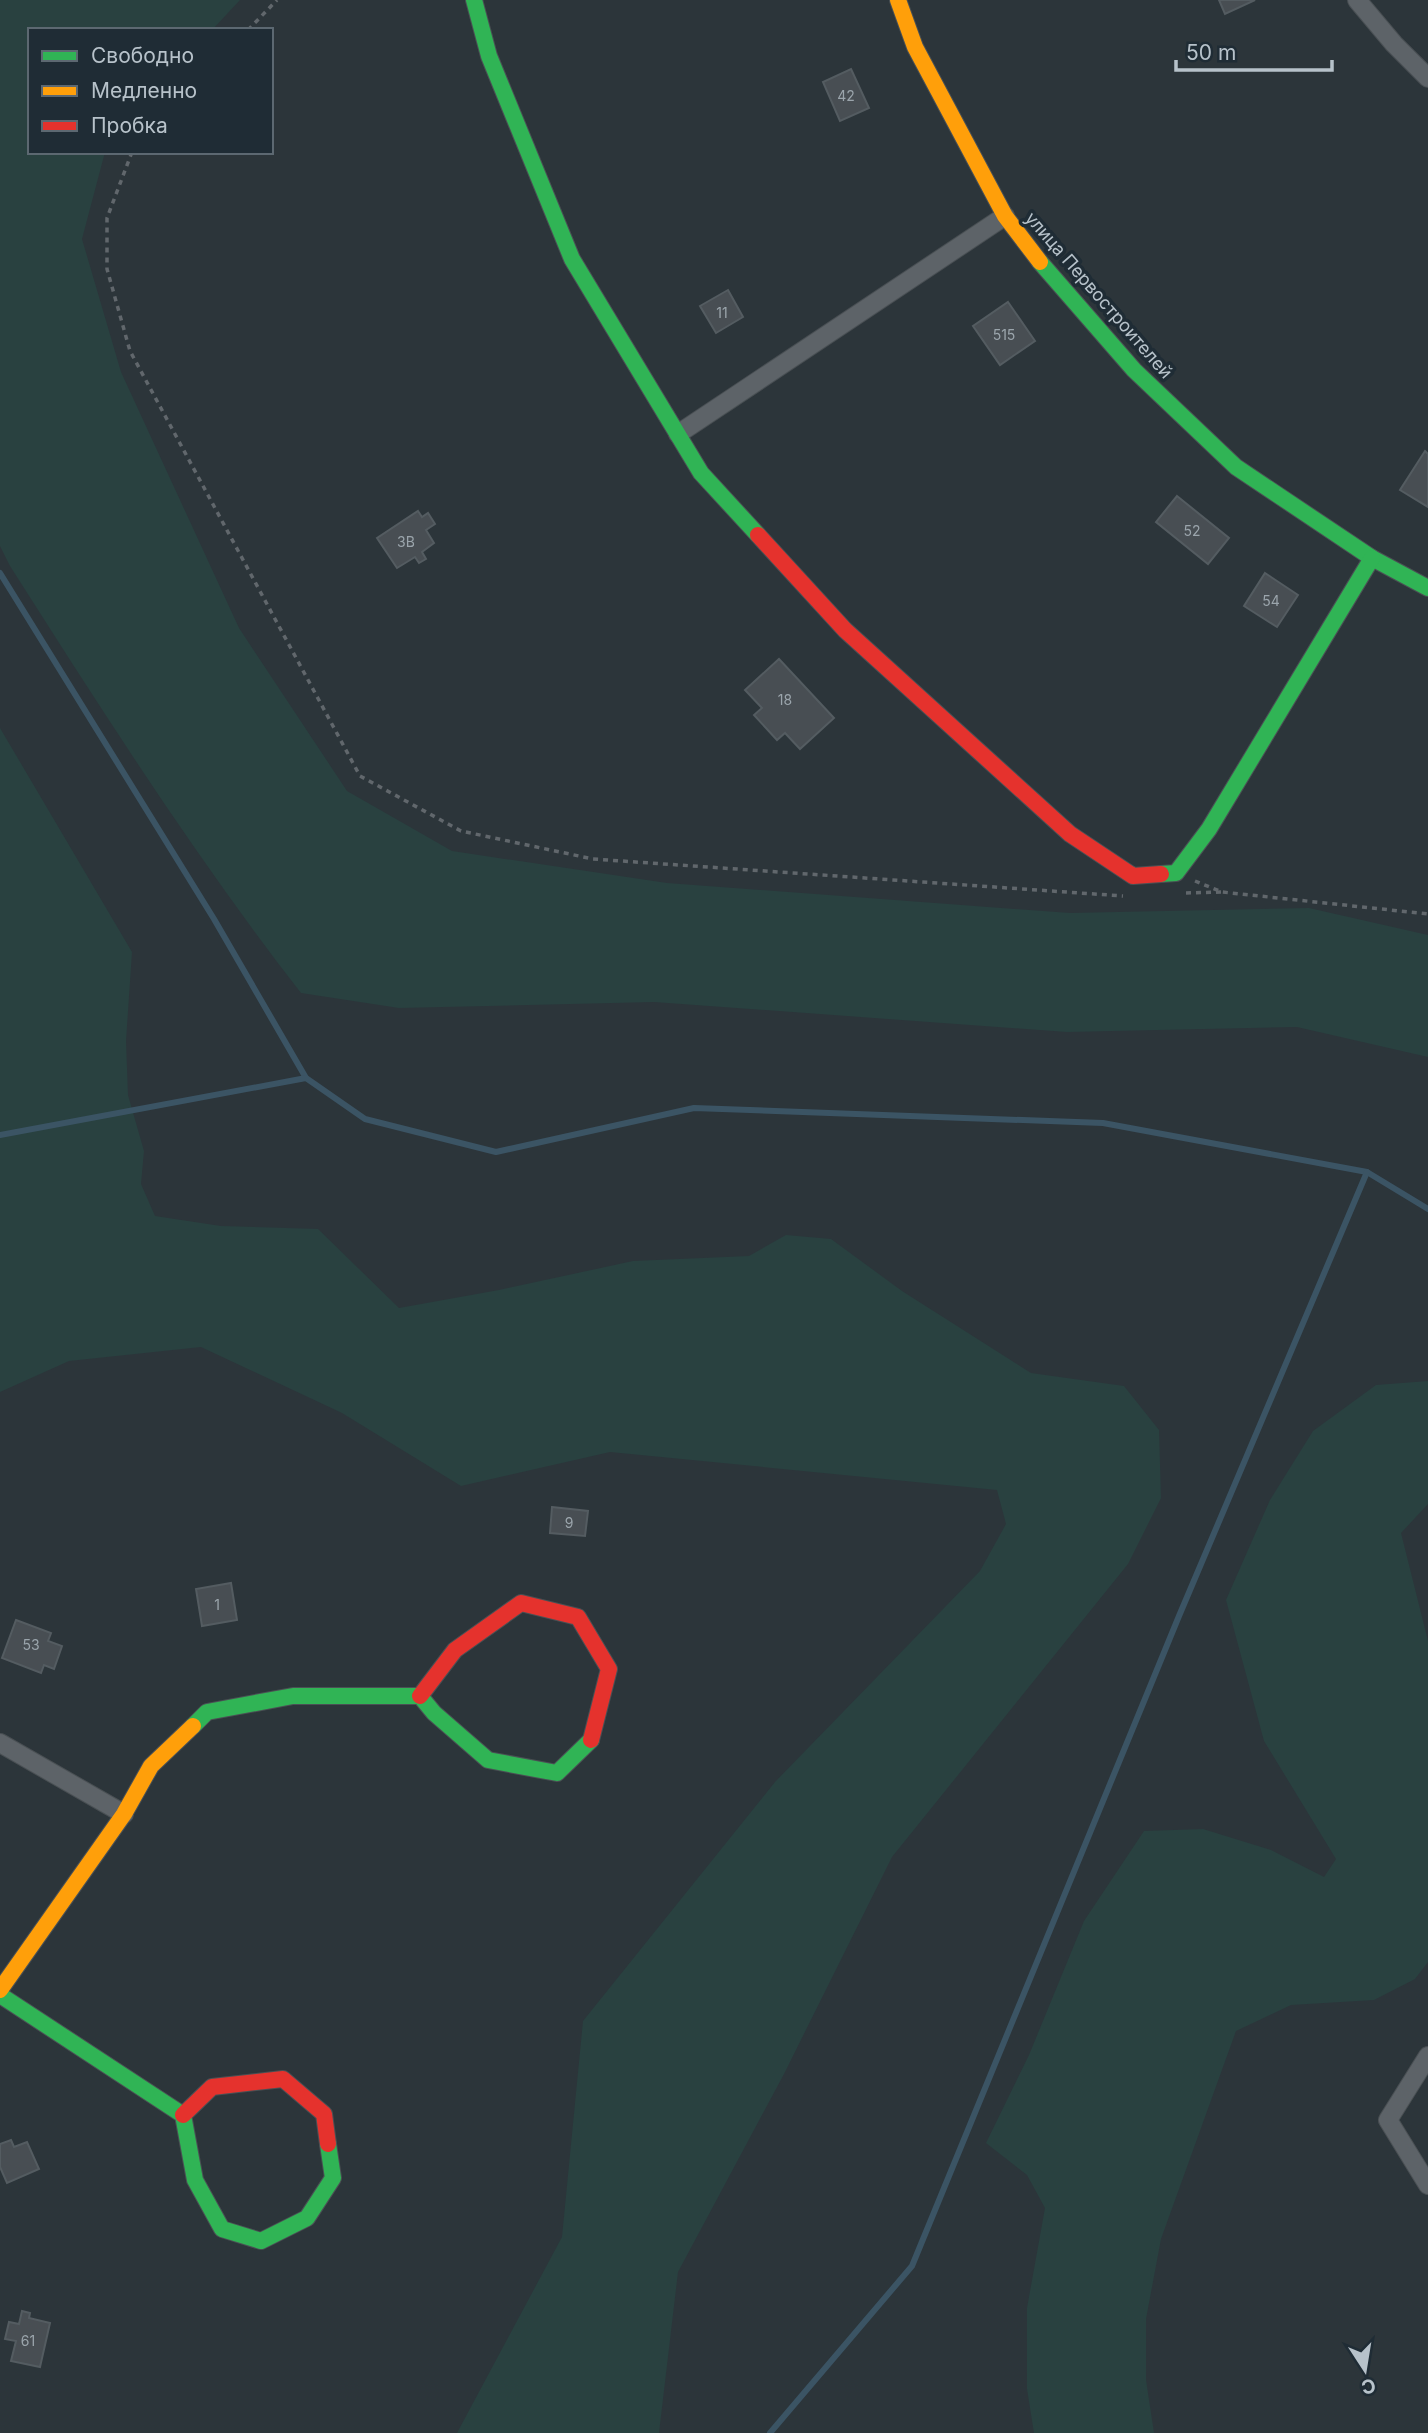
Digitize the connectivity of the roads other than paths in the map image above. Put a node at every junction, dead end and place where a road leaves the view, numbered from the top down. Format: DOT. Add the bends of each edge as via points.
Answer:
graph roads {
  1 [pos="474,0"];
  2 [pos="898,0"];
  3 [pos="1357,0"];
  4 [pos="1428,78"];
  5 [pos="1005,216"];
  6 [pos="678,434"];
  7 [pos="1372,558"];
  8 [pos="1428,588"];
  9 [pos="419,1696"];
  10 [pos="0,1743"];
  11 [pos="124,1814"];
  12 [pos="0,1992"];
  13 [pos="1428,2056"];
  14 [pos="183,2115"];
  15 [pos="1428,2185"];
  1 -- 6 [label="street" via="489,56 572,259"];
  2 -- 5 [label="street, улица Первостроителей" via="915,47"];
  3 -- 4 [label="street"];
  5 -- 6 [label="street"];
  5 -- 7 [label="street, улица Первостроителей" via="1134,370 1236,467"];
  6 -- 7 [label="street" via="701,473 845,630 1070,834 1133,876 1176,873 1209,829"];
  7 -- 8 [label="street, улица Первостроителей"];
  9 -- 9 [label="street" via="488,1760 556,1773 593,1738 610,1669 578,1617 520,1603 455,1650"];
  9 -- 11 [label="street" via="293,1696 207,1712 151,1766"];
  10 -- 11 [label="street"];
  11 -- 12 [label="street"];
  12 -- 14 [label="street"];
  13 -- 15 [label="street" via="1388,2120"];
  14 -- 14 [label="street" via="195,2180 222,2229 261,2241 307,2218 333,2178 324,2114 283,2079 212,2087"];
}
